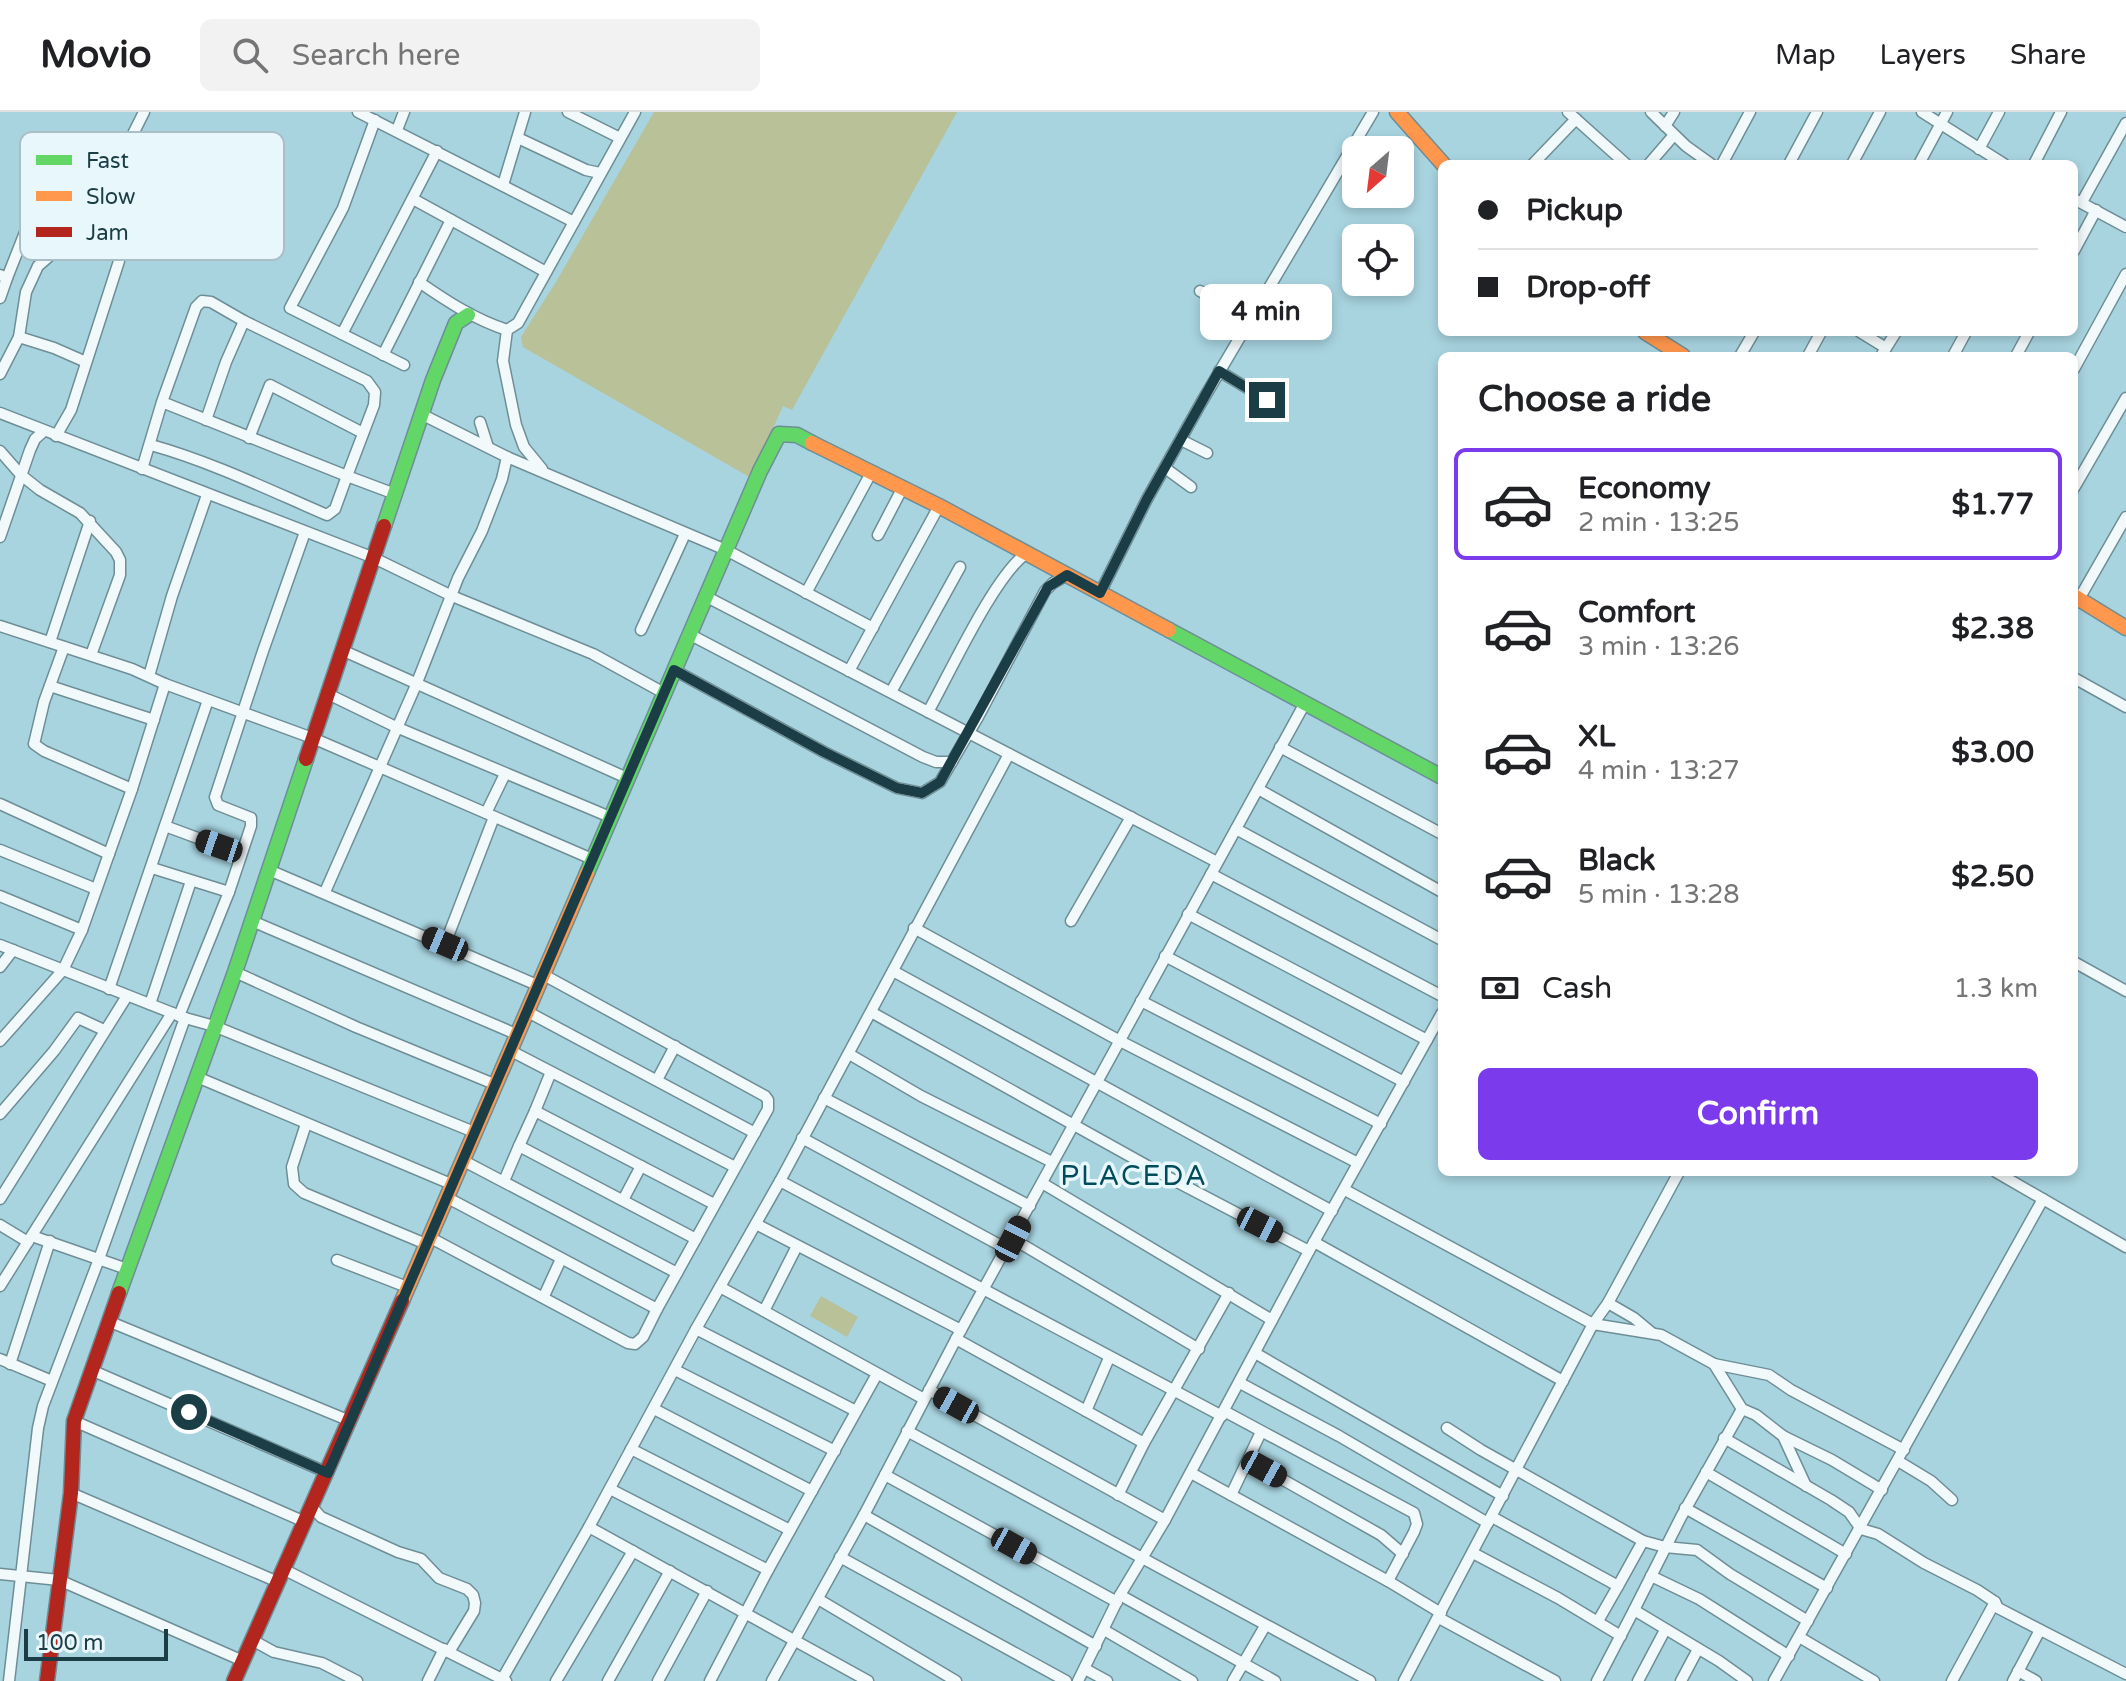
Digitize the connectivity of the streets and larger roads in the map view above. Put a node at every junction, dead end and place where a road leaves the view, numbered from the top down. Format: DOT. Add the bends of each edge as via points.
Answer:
graph roads {
  1 [pos="144,112"];
  2 [pos="358,112"];
  3 [pos="404,112"];
  4 [pos="525,112"];
  5 [pos="568,112"];
  6 [pos="635,112"];
  7 [pos="1373,112"];
  8 [pos="1397,112"];
  9 [pos="1651,112"];
  10 [pos="1674,112"];
  11 [pos="1750,112"];
  12 [pos="1817,112"];
  13 [pos="1880,112"];
  14 [pos="1922,112"];
  15 [pos="1947,112"];
  16 [pos="1999,112"];
  17 [pos="2061,112"];
  18 [pos="1572,116"];
  19 [pos="375,120"];
  20 [pos="2126,123"];
  21 [pos="1941,124"];
  22 [pos="1665,126"];
  23 [pos="397,130"];
  24 [pos="134,132"];
  25 [pos="1674,135"];
  26 [pos="518,138"];
  27 [pos="620,138"];
  28 [pos="1979,149"];
  29 [pos="437,151"];
  30 [pos="1439,160"];
  31 [pos="1536,160"];
  32 [pos="1622,160"];
  33 [pos="1652,160"];
  34 [pos="1706,160"];
  35 [pos="1724,160"];
  36 [pos="1791,160"];
  37 [pos="1854,160"];
  38 [pos="1921,160"];
  39 [pos="1995,160"];
  40 [pos="2036,160"];
  41 [pos="600,173"];
  42 [pos="503,185"];
  43 [pos="413,199"];
  44 [pos="2078,200"];
  45 [pos="2096,210"];
  46 [pos="451,220"];
  47 [pos="574,222"];
  48 [pos="2126,227"];
  49 [pos="20,240"];
  50 [pos="2078,244"];
  51 [pos="45,260"];
  52 [pos="119,260"];
  53 [pos="546,272"];
  54 [pos="2126,274"];
  55 [pos="4,277"];
  56 [pos="419,282"];
  57 [pos="1200,291"];
  58 [pos="0,298"];
  59 [pos="468,315"];
  60 [pos="1252,319"];
  61 [pos="244,321"];
  62 [pos="507,330"];
  63 [pos="342,334"];
  64 [pos="1653,336"];
  65 [pos="1865,336"];
  66 [pos="19,337"];
  67 [pos="1677,352"];
  68 [pos="1884,352"];
  69 [pos="383,355"];
  70 [pos="86,362"];
  71 [pos="2078,362"];
  72 [pos="404,365"];
  73 [pos="1,369"];
  74 [pos="1219,371"];
  75 [pos="2126,398"];
  76 [pos="1267,400"];
  77 [pos="162,402"];
  78 [pos="0,413"];
  79 [pos="423,415"];
  80 [pos="206,420"];
  81 [pos="480,422"];
  82 [pos="44,431"];
  83 [pos="363,433"];
  84 [pos="56,436"];
  85 [pos="249,438"];
  86 [pos="1181,440"];
  87 [pos="151,445"];
  88 [pos="488,447"];
  89 [pos="0,451"];
  90 [pos="1207,453"];
  91 [pos="507,457"];
  92 [pos="1165,468"];
  93 [pos="142,469"];
  94 [pos="544,471"];
  95 [pos="871,473"];
  96 [pos="21,475"];
  97 [pos="347,476"];
  98 [pos="2078,481"];
  99 [pos="903,487"];
  100 [pos="1191,487"];
  101 [pos="395,494"];
  102 [pos="207,495"];
  103 [pos="939,506"];
  104 [pos="2126,517"];
  105 [pos="90,521"];
  106 [pos="305,532"];
  107 [pos="86,533"];
  108 [pos="685,534"];
  109 [pos="878,535"];
  110 [pos="0,537"];
  111 [pos="99,537"];
  112 [pos="726,550"];
  113 [pos="1027,553"];
  114 [pos="374,558"];
  115 [pos="960,567"];
  116 [pos="1067,575"];
  117 [pos="806,593"];
  118 [pos="1100,593"];
  119 [pos="452,596"];
  120 [pos="705,596"];
  121 [pos="2078,596"];
  122 [pos="2078,599"];
  123 [pos="0,626"];
  124 [pos="873,628"];
  125 [pos="2126,628"];
  126 [pos="641,630"];
  127 [pos="689,634"];
  128 [pos="50,642"];
  129 [pos="64,647"];
  130 [pos="344,651"];
  131 [pos="91,655"];
  132 [pos="674,670"];
  133 [pos="849,671"];
  134 [pos="149,676"];
  135 [pos="2078,680"];
  136 [pos="165,684"];
  137 [pos="416,685"];
  138 [pos="50,686"];
  139 [pos="891,692"];
  140 [pos="664,693"];
  141 [pos="328,694"];
  142 [pos="208,700"];
  143 [pos="1305,703"];
  144 [pos="2126,707"];
  145 [pos="244,712"];
  146 [pos="928,712"];
  147 [pos="154,720"];
  148 [pos="396,727"];
  149 [pos="968,733"];
  150 [pos="315,739"];
  151 [pos="1280,747"];
  152 [pos="1009,754"];
  153 [pos="952,762"];
  154 [pos="380,770"];
  155 [pos="505,774"];
  156 [pos="1438,775"];
  157 [pos="627,778"];
  158 [pos="132,789"];
  159 [pos="1258,789"];
  160 [pos="0,804"];
  161 [pos="490,815"];
  162 [pos="610,817"];
  163 [pos="1131,817"];
  164 [pos="165,826"];
  165 [pos="1236,829"];
  166 [pos="1438,832"];
  167 [pos="0,850"];
  168 [pos="109,854"];
  169 [pos="241,854"];
  170 [pos="592,859"];
  171 [pos="1217,862"];
  172 [pos="152,868"];
  173 [pos="269,870"];
  174 [pos="1211,874"];
  175 [pos="191,881"];
  176 [pos="96,889"];
  177 [pos="1438,890"];
  178 [pos="229,892"];
  179 [pos="325,892"];
  180 [pos="0,896"];
  181 [pos="1188,914"];
  182 [pos="252,921"];
  183 [pos="1071,921"];
  184 [pos="914,928"];
  185 [pos="82,930"];
  186 [pos="1438,938"];
  187 [pos="445,944"];
  188 [pos="0,945"];
  189 [pos="13,950"];
  190 [pos="1165,956"];
  191 [pos="2078,964"];
  192 [pos="0,967"];
  193 [pos="63,970"];
  194 [pos="893,971"];
  195 [pos="235,972"];
  196 [pos="540,980"];
  197 [pos="109,989"];
  198 [pos="2126,991"];
  199 [pos="1438,994"];
  200 [pos="127,996"];
  201 [pos="1141,1001"];
  202 [pos="150,1004"];
  203 [pos="526,1011"];
  204 [pos="871,1012"];
  205 [pos="179,1015"];
  206 [pos="1438,1020"];
  207 [pos="214,1026"];
  208 [pos="104,1030"];
  209 [pos="516,1034"];
  210 [pos="1427,1040"];
  211 [pos="0,1041"];
  212 [pos="1120,1041"];
  213 [pos="675,1046"];
  214 [pos="509,1050"];
  215 [pos="849,1054"];
  216 [pos="551,1072"];
  217 [pos="197,1077"];
  218 [pos="657,1080"];
  219 [pos="1099,1082"];
  220 [pos="1404,1082"];
  221 [pos="494,1084"];
  222 [pos="824,1098"];
  223 [pos="535,1111"];
  224 [pos="0,1114"];
  225 [pos="306,1124"];
  226 [pos="1381,1124"];
  227 [pos="1073,1125"];
  228 [pos="474,1132"];
  229 [pos="755,1133"];
  230 [pos="802,1138"];
  231 [pos="519,1146"];
  232 [pos="462,1160"];
  233 [pos="1052,1162"];
  234 [pos="1358,1163"];
  235 [pos="641,1166"];
  236 [pos="735,1167"];
  237 [pos="1677,1176"];
  238 [pos="2003,1176"];
  239 [pos="504,1181"];
  240 [pos="780,1181"];
  241 [pos="1042,1183"];
  242 [pos="449,1190"];
  243 [pos="1345,1190"];
  244 [pos="0,1199"];
  245 [pos="2043,1199"];
  246 [pos="623,1200"];
  247 [pos="714,1204"];
  248 [pos="1030,1206"];
  249 [pos="1332,1211"];
  250 [pos="756,1224"];
  251 [pos="0,1225"];
  252 [pos="30,1239"];
  253 [pos="696,1239"];
  254 [pos="427,1240"];
  255 [pos="50,1241"];
  256 [pos="1010,1244"];
  257 [pos="797,1246"];
  258 [pos="1312,1246"];
  259 [pos="2126,1247"];
  260 [pos="99,1259"];
  261 [pos="561,1259"];
  262 [pos="337,1260"];
  263 [pos="127,1269"];
  264 [pos="677,1273"];
  265 [pos="0,1286"];
  266 [pos="407,1287"];
  267 [pos="720,1287"];
  268 [pos="985,1289"];
  269 [pos="1229,1293"];
  270 [pos="544,1296"];
  271 [pos="1608,1303"];
  272 [pos="657,1309"];
  273 [pos="764,1311"];
  274 [pos="1272,1320"];
  275 [pos="108,1321"];
  276 [pos="1593,1324"];
  277 [pos="696,1329"];
  278 [pos="1652,1333"];
  279 [pos="958,1335"];
  280 [pos="1199,1349"];
  281 [pos="1255,1353"];
  282 [pos="1109,1358"];
  283 [pos="5,1362"];
  284 [pos="1714,1364"];
  285 [pos="91,1370"];
  286 [pos="675,1370"];
  287 [pos="877,1374"];
  288 [pos="52,1381"];
  289 [pos="1563,1381"];
  290 [pos="1240,1383"];
  291 [pos="1174,1391"];
  292 [pos="926,1395"];
  293 [pos="654,1409"];
  294 [pos="1742,1409"];
  295 [pos="856,1411"];
  296 [pos="1086,1411"];
  297 [pos="1223,1413"];
  298 [pos="74,1421"];
  299 [pos="350,1421"];
  300 [pos="1447,1428"];
  301 [pos="907,1431"];
  302 [pos="1261,1432"];
  303 [pos="1783,1436"];
  304 [pos="1724,1438"];
  305 [pos="1144,1443"];
  306 [pos="631,1449"];
  307 [pos="1904,1450"];
  308 [pos="835,1451"];
  309 [pos="1248,1460"];
  310 [pos="1898,1461"];
  311 [pos="1515,1470"];
  312 [pos="1706,1472"];
  313 [pos="328,1473"];
  314 [pos="1191,1473"];
  315 [pos="885,1475"];
  316 [pos="1806,1486"];
  317 [pos="610,1489"];
  318 [pos="1882,1490"];
  319 [pos="812,1491"];
  320 [pos="71,1493"];
  321 [pos="1118,1495"];
  322 [pos="1231,1495"];
  323 [pos="1503,1496"];
  324 [pos="1952,1500"];
  325 [pos="312,1507"];
  326 [pos="1685,1508"];
  327 [pos="864,1515"];
  328 [pos="1165,1520"];
  329 [pos="1490,1520"];
  330 [pos="305,1522"];
  331 [pos="589,1527"];
  332 [pos="1861,1529"];
  333 [pos="790,1530"];
  334 [pos="1643,1541"];
  335 [pos="1665,1547"];
  336 [pos="633,1551"];
  337 [pos="1473,1553"];
  338 [pos="1403,1554"];
  339 [pos="1846,1554"];
  340 [pos="840,1557"];
  341 [pos="1142,1559"];
  342 [pos="768,1570"];
  343 [pos="670,1571"];
  344 [pos="0,1574"];
  345 [pos="20,1576"];
  346 [pos="281,1576"];
  347 [pos="1651,1576"];
  348 [pos="59,1580"];
  349 [pos="1388,1581"];
  350 [pos="1618,1586"];
  351 [pos="1827,1588"];
  352 [pos="707,1591"];
  353 [pos="818,1599"];
  354 [pos="1119,1599"];
  355 [pos="1995,1602"];
  356 [pos="1634,1610"];
  357 [pos="746,1612"];
  358 [pos="1440,1615"];
  359 [pos="1598,1621"];
  360 [pos="1808,1621"];
  361 [pos="1265,1626"];
  362 [pos="1104,1630"];
  363 [pos="1665,1630"];
  364 [pos="2040,1630"];
  365 [pos="1621,1636"];
  366 [pos="1799,1637"];
  367 [pos="252,1640"];
  368 [pos="794,1641"];
  369 [pos="1096,1646"];
  370 [pos="1698,1649"];
  371 [pos="447,1651"];
  372 [pos="1789,1656"];
  373 [pos="243,1661"];
  374 [pos="1243,1664"];
  375 [pos="1085,1669"];
  376 [pos="2126,1674"];
  377 [pos="1731,1676"];
  378 [pos="2016,1676"];
  379 [pos="344,1677"];
  380 [pos="503,1680"];
  381 [pos="9,1681"];
  382 [pos="47,1681"];
  383 [pos="234,1681"];
  384 [pos="357,1681"];
  385 [pos="428,1681"];
  386 [pos="556,1681"];
  387 [pos="608,1681"];
  388 [pos="658,1681"];
  389 [pos="710,1681"];
  390 [pos="772,1681"];
  391 [pos="868,1681"];
  392 [pos="956,1681"];
  393 [pos="1066,1681"];
  394 [pos="1078,1681"];
  395 [pos="1107,1681"];
  396 [pos="1192,1681"];
  397 [pos="1233,1681"];
  398 [pos="1275,1681"];
  399 [pos="1370,1681"];
  400 [pos="1404,1681"];
  401 [pos="1555,1681"];
  402 [pos="1597,1681"];
  403 [pos="1638,1681"];
  404 [pos="1681,1681"];
  405 [pos="1747,1681"];
  406 [pos="1774,1681"];
  407 [pos="1874,1681"];
  408 [pos="1952,1681"];
  409 [pos="2036,1681"];
  1 -- 24 [label="street"];
  2 -- 19 [label="street"];
  3 -- 23 [label="street"];
  4 -- 26 [label="street"];
  5 -- 27 [label="street"];
  6 -- 27 [label="street"];
  7 -- 60 [label="street"];
  8 -- 30 [label="street"];
  9 -- 22 [label="street"];
  10 -- 22 [label="street"];
  11 -- 35 [label="street"];
  12 -- 36 [label="street"];
  13 -- 37 [label="street"];
  14 -- 21 [label="street"];
  15 -- 21 [label="street"];
  16 -- 28 [label="street"];
  17 -- 40 [label="street"];
  18 -- 31 [label="street"];
  18 -- 32 [label="street"];
  19 -- 23 [label="street"];
  19 -- 63 [label="street" via="343,208 290,308"];
  20 -- 44 [label="street"];
  21 -- 28 [label="street"];
  21 -- 38 [label="street"];
  22 -- 25 [label="street"];
  23 -- 29 [label="street"];
  25 -- 33 [label="street"];
  25 -- 34 [label="street"];
  26 -- 41 [label="street"];
  26 -- 42 [label="street"];
  27 -- 41 [label="street"];
  28 -- 39 [label="street"];
  29 -- 42 [label="street"];
  29 -- 43 [label="street"];
  41 -- 47 [label="street"];
  42 -- 47 [label="street"];
  43 -- 46 [label="street"];
  43 -- 63 [label="street"];
  44 -- 45 [label="street"];
  45 -- 48 [label="street"];
  45 -- 50 [label="street"];
  46 -- 53 [label="street"];
  46 -- 56 [label="street"];
  47 -- 53 [label="street"];
  49 -- 55 [label="street"];
  51 -- 66 [label="street" via="26,292"];
  52 -- 70 [label="street"];
  53 -- 62 [label="street" via="518,323"];
  54 -- 71 [label="street"];
  55 -- 58 [label="street"];
  56 -- 59 [label="street"];
  56 -- 69 [label="street"];
  57 -- 60 [label="street"];
  59 -- 62 [label="street"];
  59 -- 79 [label="street" via="456,323"];
  60 -- 74 [label="street"];
  61 -- 77 [label="street" via="206,300 198,304"];
  61 -- 80 [label="street"];
  61 -- 83 [label="street" via="373,386 374,405"];
  62 -- 94 [label="street" via="503,361 516,425 524,447"];
  63 -- 69 [label="street"];
  64 -- 67 [label="street"];
  65 -- 68 [label="street"];
  66 -- 70 [label="street"];
  66 -- 73 [label="street"];
  69 -- 72 [label="street"];
  70 -- 84 [label="street"];
  74 -- 76 [label="street"];
  74 -- 86 [label="street"];
  75 -- 98 [label="street"];
  77 -- 80 [label="street"];
  77 -- 87 [label="street"];
  78 -- 82 [label="street"];
  79 -- 88 [label="street"];
  79 -- 101 [label="street"];
  80 -- 85 [label="street"];
  81 -- 88 [label="street"];
  82 -- 84 [label="street"];
  82 -- 96 [label="street"];
  83 -- 85 [label="street" via="270,385"];
  83 -- 97 [label="street"];
  84 -- 93 [label="street"];
  85 -- 97 [label="street"];
  86 -- 90 [label="street"];
  86 -- 92 [label="street"];
  87 -- 93 [label="street"];
  87 -- 97 [label="street" via="327,515 335,509"];
  88 -- 91 [label="street"];
  89 -- 96 [label="street"];
  91 -- 94 [label="street"];
  91 -- 119 [label="street"];
  92 -- 100 [label="street"];
  92 -- 118 [label="street"];
  93 -- 102 [label="street"];
  94 -- 108 [label="street"];
  95 -- 99 [label="street"];
  95 -- 112 [label="street" via="797,435 779,434"];
  95 -- 117 [label="street"];
  96 -- 105 [label="street"];
  96 -- 110 [label="street"];
  97 -- 101 [label="street"];
  99 -- 103 [label="street"];
  99 -- 109 [label="street"];
  101 -- 114 [label="street"];
  102 -- 106 [label="street"];
  102 -- 134 [label="street"];
  103 -- 113 [label="street"];
  103 -- 124 [label="street"];
  104 -- 121 [label="street"];
  105 -- 107 [label="street"];
  105 -- 111 [label="street"];
  106 -- 114 [label="street"];
  106 -- 145 [label="street"];
  107 -- 111 [label="street"];
  107 -- 128 [label="street"];
  108 -- 112 [label="street"];
  108 -- 126 [label="street"];
  111 -- 131 [label="street" via="116,552 121,568"];
  112 -- 117 [label="street"];
  112 -- 120 [label="street"];
  113 -- 116 [label="street"];
  113 -- 146 [label="street" via="1004,576"];
  114 -- 119 [label="street"];
  114 -- 130 [label="street"];
  115 -- 139 [label="street"];
  116 -- 118 [label="street"];
  116 -- 149 [label="street" via="1045,591"];
  117 -- 124 [label="street"];
  118 -- 143 [label="street"];
  119 -- 137 [label="street"];
  119 -- 140 [label="street" via="593,654"];
  120 -- 127 [label="street"];
  120 -- 133 [label="street"];
  122 -- 125 [label="street"];
  123 -- 128 [label="street"];
  124 -- 133 [label="street"];
  127 -- 132 [label="street"];
  127 -- 153 [label="street" via="923,757"];
  128 -- 129 [label="street"];
  129 -- 131 [label="street"];
  129 -- 138 [label="street"];
  130 -- 137 [label="street"];
  130 -- 141 [label="street"];
  131 -- 134 [label="street"];
  132 -- 140 [label="street"];
  132 -- 153 [label="street" via="909,792 932,789"];
  133 -- 139 [label="street"];
  134 -- 136 [label="street"];
  135 -- 144 [label="street"];
  136 -- 142 [label="street"];
  136 -- 147 [label="street"];
  137 -- 148 [label="street"];
  137 -- 157 [label="street"];
  138 -- 147 [label="street"];
  138 -- 158 [label="street" via="36,746"];
  139 -- 146 [label="street"];
  140 -- 157 [label="street"];
  141 -- 148 [label="street"];
  141 -- 150 [label="street"];
  142 -- 145 [label="street"];
  142 -- 164 [label="street"];
  143 -- 151 [label="street"];
  143 -- 156 [label="street"];
  145 -- 150 [label="street"];
  145 -- 169 [label="street" via="215,797 218,805 252,821"];
  146 -- 149 [label="street"];
  147 -- 158 [label="street"];
  148 -- 154 [label="street"];
  148 -- 155 [label="street"];
  149 -- 152 [label="street"];
  149 -- 153 [label="street"];
  150 -- 154 [label="street"];
  150 -- 173 [label="street"];
  151 -- 159 [label="street"];
  151 -- 166 [label="street"];
  152 -- 163 [label="street"];
  152 -- 184 [label="street"];
  154 -- 161 [label="street"];
  154 -- 179 [label="street"];
  155 -- 161 [label="street"];
  155 -- 162 [label="street"];
  157 -- 162 [label="street"];
  158 -- 168 [label="street"];
  159 -- 165 [label="street"];
  159 -- 177 [label="street"];
  160 -- 168 [label="street"];
  161 -- 170 [label="street"];
  161 -- 187 [label="street"];
  162 -- 170 [label="street"];
  163 -- 171 [label="street"];
  163 -- 183 [label="street"];
  164 -- 169 [label="street"];
  164 -- 172 [label="street"];
  165 -- 171 [label="street"];
  165 -- 186 [label="street"];
  167 -- 176 [label="street"];
  168 -- 176 [label="street"];
  169 -- 178 [label="street"];
  170 -- 196 [label="street"];
  171 -- 174 [label="street"];
  172 -- 175 [label="street"];
  172 -- 197 [label="street"];
  173 -- 179 [label="street"];
  173 -- 182 [label="street"];
  174 -- 181 [label="street"];
  174 -- 199 [label="street"];
  175 -- 178 [label="street"];
  175 -- 202 [label="street"];
  176 -- 185 [label="street"];
  178 -- 205 [label="street"];
  179 -- 187 [label="street"];
  180 -- 185 [label="street"];
  181 -- 190 [label="street"];
  181 -- 210 [label="street"];
  182 -- 195 [label="street"];
  182 -- 209 [label="street"];
  184 -- 194 [label="street"];
  184 -- 212 [label="street"];
  185 -- 193 [label="street"];
  187 -- 196 [label="street"];
  188 -- 189 [label="street"];
  189 -- 192 [label="street"];
  189 -- 193 [label="street"];
  190 -- 201 [label="street"];
  190 -- 220 [label="street"];
  191 -- 198 [label="street"];
  193 -- 197 [label="street"];
  193 -- 211 [label="street"];
  194 -- 204 [label="street"];
  194 -- 219 [label="street"];
  195 -- 207 [label="street"];
  195 -- 221 [label="street"];
  196 -- 203 [label="street"];
  196 -- 213 [label="street"];
  197 -- 200 [label="street"];
  200 -- 202 [label="street"];
  200 -- 208 [label="street"];
  201 -- 212 [label="street"];
  201 -- 226 [label="street"];
  202 -- 205 [label="street"];
  203 -- 209 [label="street"];
  203 -- 218 [label="street"];
  204 -- 215 [label="street"];
  204 -- 227 [label="street"];
  205 -- 207 [label="street"];
  205 -- 252 [label="street"];
  205 -- 260 [label="street"];
  206 -- 210 [label="street"];
  207 -- 217 [label="street"];
  207 -- 228 [label="street"];
  208 -- 224 [label="street" via="78,1018"];
  208 -- 244 [label="street"];
  209 -- 214 [label="street"];
  210 -- 220 [label="street"];
  212 -- 219 [label="street"];
  212 -- 234 [label="street"];
  213 -- 218 [label="street"];
  213 -- 229 [label="street" via="765,1096 768,1109"];
  214 -- 216 [label="street"];
  214 -- 221 [label="street"];
  215 -- 222 [label="street"];
  215 -- 233 [label="street"];
  216 -- 223 [label="street"];
  216 -- 236 [label="street"];
  217 -- 225 [label="street"];
  217 -- 263 [label="street"];
  218 -- 229 [label="street"];
  219 -- 227 [label="street"];
  219 -- 249 [label="street"];
  220 -- 226 [label="street"];
  221 -- 228 [label="street"];
  222 -- 230 [label="street"];
  222 -- 248 [label="street"];
  223 -- 231 [label="street"];
  223 -- 235 [label="street"];
  225 -- 242 [label="street"];
  225 -- 254 [label="street" via="292,1167 294,1184 304,1193"];
  226 -- 234 [label="street"];
  227 -- 233 [label="street"];
  227 -- 258 [label="street"];
  228 -- 232 [label="street"];
  229 -- 236 [label="street"];
  230 -- 240 [label="street"];
  230 -- 256 [label="street"];
  231 -- 239 [label="street"];
  231 -- 246 [label="street"];
  232 -- 239 [label="street"];
  232 -- 242 [label="street"];
  233 -- 241 [label="street"];
  234 -- 243 [label="street"];
  235 -- 246 [label="street"];
  235 -- 247 [label="street"];
  236 -- 247 [label="street"];
  237 -- 271 [label="street"];
  238 -- 245 [label="street"];
  239 -- 264 [label="street"];
  240 -- 250 [label="street"];
  240 -- 268 [label="street"];
  241 -- 248 [label="street"];
  241 -- 269 [label="street"];
  242 -- 254 [label="street"];
  242 -- 261 [label="street"];
  243 -- 249 [label="street"];
  243 -- 276 [label="street"];
  245 -- 259 [label="street"];
  245 -- 307 [label="street"];
  246 -- 253 [label="street"];
  247 -- 253 [label="street"];
  248 -- 256 [label="street"];
  249 -- 258 [label="street"];
  250 -- 257 [label="street"];
  250 -- 267 [label="street"];
  251 -- 252 [label="street"];
  252 -- 255 [label="street"];
  252 -- 265 [label="street"];
  253 -- 264 [label="street"];
  254 -- 266 [label="street"];
  254 -- 270 [label="street"];
  255 -- 260 [label="street"];
  255 -- 283 [label="street"];
  256 -- 268 [label="street"];
  256 -- 280 [label="street"];
  257 -- 273 [label="street"];
  257 -- 279 [label="street"];
  258 -- 274 [label="street"];
  258 -- 289 [label="street"];
  260 -- 263 [label="street"];
  260 -- 288 [label="street"];
  261 -- 270 [label="street"];
  261 -- 272 [label="street"];
  262 -- 266 [label="street"];
  263 -- 275 [label="street"];
  264 -- 272 [label="street"];
  266 -- 299 [label="street"];
  267 -- 273 [label="street"];
  267 -- 277 [label="street"];
  268 -- 279 [label="street"];
  268 -- 282 [label="street"];
  269 -- 274 [label="street"];
  269 -- 280 [label="street"];
  270 -- 272 [label="street" via="635,1344"];
  271 -- 276 [label="street"];
  271 -- 278 [label="street"];
  273 -- 287 [label="street"];
  274 -- 281 [label="street"];
  275 -- 285 [label="street"];
  275 -- 299 [label="street"];
  276 -- 278 [label="street"];
  276 -- 289 [label="street"];
  277 -- 286 [label="street"];
  277 -- 295 [label="street"];
  278 -- 284 [label="street"];
  279 -- 292 [label="street"];
  279 -- 296 [label="street"];
  280 -- 291 [label="street"];
  281 -- 290 [label="street"];
  281 -- 323 [label="street"];
  282 -- 291 [label="street"];
  282 -- 296 [label="street"];
  283 -- 288 [label="street"];
  284 -- 294 [label="street"];
  284 -- 307 [label="street" via="1769,1375"];
  285 -- 298 [label="street"];
  285 -- 313 [label="street"];
  286 -- 293 [label="street"];
  286 -- 308 [label="street"];
  287 -- 292 [label="street"];
  287 -- 295 [label="street"];
  288 -- 345 [label="street" via="38,1428"];
  289 -- 311 [label="street"];
  290 -- 297 [label="street"];
  290 -- 329 [label="street"];
  291 -- 297 [label="street"];
  291 -- 305 [label="street"];
  292 -- 301 [label="street"];
  292 -- 321 [label="street"];
  293 -- 306 [label="street"];
  293 -- 319 [label="street"];
  294 -- 303 [label="street"];
  294 -- 304 [label="street"];
  295 -- 308 [label="street"];
  296 -- 305 [label="street"];
  297 -- 302 [label="street"];
  297 -- 314 [label="street"];
  298 -- 320 [label="street"];
  298 -- 330 [label="street"];
  299 -- 313 [label="street"];
  300 -- 311 [label="street"];
  301 -- 315 [label="street"];
  301 -- 341 [label="street"];
  302 -- 309 [label="street"];
  302 -- 338 [label="street" via="1414,1513 1417,1524"];
  303 -- 316 [label="street"];
  303 -- 318 [label="street"];
  304 -- 312 [label="street"];
  304 -- 316 [label="street"];
  305 -- 321 [label="street"];
  306 -- 317 [label="street"];
  306 -- 333 [label="street"];
  307 -- 310 [label="street"];
  308 -- 319 [label="street"];
  309 -- 322 [label="street"];
  309 -- 338 [label="street" via="1381,1535"];
  310 -- 318 [label="street"];
  310 -- 324 [label="street"];
  311 -- 323 [label="street"];
  311 -- 334 [label="street"];
  312 -- 326 [label="street"];
  312 -- 339 [label="street"];
  313 -- 325 [label="street"];
  314 -- 322 [label="street"];
  314 -- 328 [label="street"];
  315 -- 327 [label="street"];
  315 -- 354 [label="street"];
  316 -- 332 [label="street" via="1849,1512"];
  317 -- 331 [label="street"];
  317 -- 342 [label="street"];
  318 -- 332 [label="street"];
  319 -- 333 [label="street"];
  320 -- 346 [label="street"];
  320 -- 348 [label="street"];
  321 -- 328 [label="street"];
  322 -- 349 [label="street"];
  323 -- 329 [label="street"];
  325 -- 330 [label="street"];
  325 -- 371 [label="street" via="321,1517 421,1559 439,1578 473,1595 474,1611"];
  326 -- 335 [label="street"];
  326 -- 351 [label="street"];
  327 -- 340 [label="street"];
  327 -- 369 [label="street"];
  328 -- 341 [label="street"];
  329 -- 337 [label="street"];
  329 -- 350 [label="street"];
  330 -- 346 [label="street"];
  331 -- 336 [label="street"];
  331 -- 380 [label="street"];
  332 -- 339 [label="street"];
  332 -- 355 [label="street"];
  333 -- 342 [label="street"];
  334 -- 335 [label="street"];
  334 -- 350 [label="street"];
  335 -- 347 [label="street"];
  335 -- 360 [label="street" via="1697,1550"];
  336 -- 343 [label="street"];
  336 -- 386 [label="street"];
  337 -- 358 [label="street"];
  337 -- 359 [label="street"];
  338 -- 349 [label="street"];
  339 -- 351 [label="street"];
  340 -- 353 [label="street"];
  340 -- 393 [label="street"];
  341 -- 354 [label="street"];
  341 -- 361 [label="street"];
  342 -- 357 [label="street"];
  343 -- 352 [label="street"];
  343 -- 387 [label="street"];
  344 -- 345 [label="street"];
  345 -- 348 [label="street"];
  345 -- 381 [label="street"];
  346 -- 367 [label="street"];
  346 -- 371 [label="street"];
  347 -- 356 [label="street"];
  347 -- 372 [label="street" via="1699,1599"];
  348 -- 373 [label="street"];
  348 -- 382 [label="street"];
  349 -- 358 [label="street"];
  350 -- 359 [label="street"];
  351 -- 360 [label="street"];
  352 -- 357 [label="street"];
  352 -- 388 [label="street"];
  353 -- 368 [label="street"];
  353 -- 392 [label="street"];
  354 -- 362 [label="street"];
  354 -- 374 [label="street"];
  355 -- 364 [label="street"];
  355 -- 408 [label="street"];
  356 -- 363 [label="street"];
  356 -- 365 [label="street"];
  357 -- 368 [label="street"];
  357 -- 389 [label="street"];
  358 -- 400 [label="street"];
  358 -- 401 [label="street"];
  359 -- 365 [label="street"];
  360 -- 366 [label="street"];
  361 -- 374 [label="street"];
  361 -- 399 [label="street"];
  362 -- 369 [label="street"];
  362 -- 396 [label="street"];
  363 -- 370 [label="street"];
  363 -- 403 [label="street"];
  364 -- 376 [label="street"];
  364 -- 378 [label="street"];
  365 -- 402 [label="street"];
  366 -- 372 [label="street"];
  366 -- 407 [label="street"];
  367 -- 373 [label="street"];
  367 -- 379 [label="street" via="274,1652 322,1663"];
  368 -- 390 [label="street"];
  368 -- 391 [label="street"];
  369 -- 375 [label="street"];
  370 -- 377 [label="street"];
  370 -- 404 [label="street"];
  371 -- 380 [label="street"];
  371 -- 385 [label="street"];
  372 -- 406 [label="street"];
  373 -- 383 [label="street"];
  374 -- 397 [label="street"];
  374 -- 398 [label="street"];
  375 -- 394 [label="street"];
  375 -- 395 [label="street"];
  377 -- 405 [label="street"];
  378 -- 409 [label="street"];
  379 -- 384 [label="street"];
}
